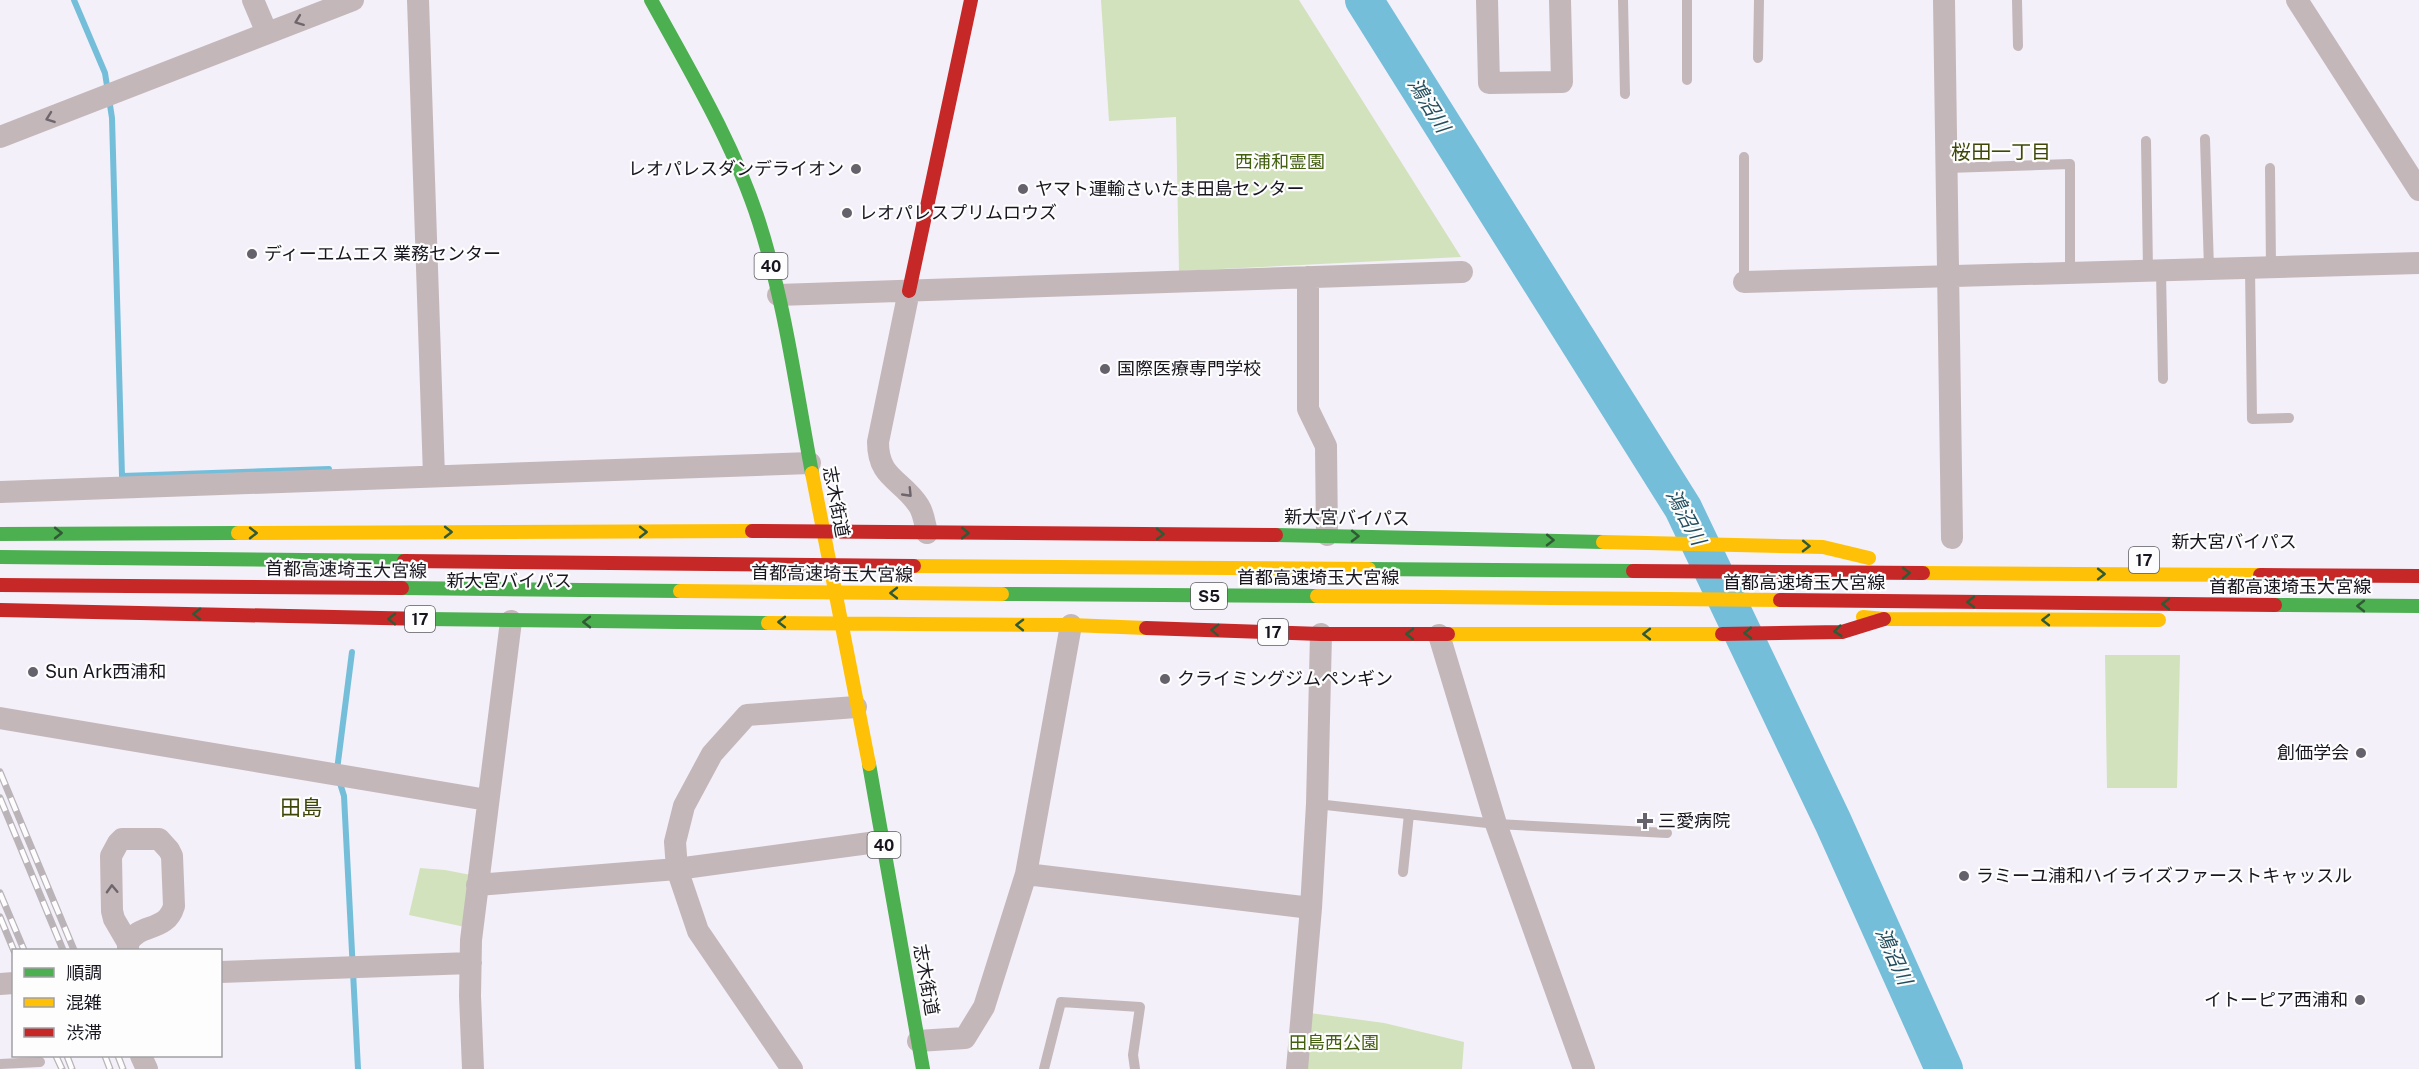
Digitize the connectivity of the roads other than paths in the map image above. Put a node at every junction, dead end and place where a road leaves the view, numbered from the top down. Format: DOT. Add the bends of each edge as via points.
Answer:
graph roads {
  1 [pos="253,0"];
  2 [pos="353,0"];
  3 [pos="418,0"];
  4 [pos="651,0"];
  5 [pos="971,0"];
  6 [pos="1487,0"];
  7 [pos="1560,0"];
  8 [pos="1623,0"];
  9 [pos="1687,0"];
  10 [pos="1759,0"];
  11 [pos="1944,0"];
  12 [pos="2017,0"];
  13 [pos="2297,0"];
  14 [pos="267,33"];
  15 [pos="2018,46"];
  16 [pos="1758,58"];
  17 [pos="1686,80"];
  18 [pos="1626,94"];
  19 [pos="0,137"];
  20 [pos="2205,140"];
  21 [pos="2146,141"];
  22 [pos="1744,158"];
  23 [pos="1947,168"];
  24 [pos="2270,168"];
  25 [pos="2419,190"];
  26 [pos="2419,263"];
  27 [pos="2260,268"];
  28 [pos="2209,269"];
  29 [pos="2155,271"];
  30 [pos="1462,272"];
  31 [pos="2070,273"];
  32 [pos="1308,277"];
  33 [pos="1948,277"];
  34 [pos="1744,282"];
  35 [pos="909,291"];
  36 [pos="778,296"];
  37 [pos="2163,379"];
  38 [pos="2289,418"];
  39 [pos="810,463"];
  40 [pos="434,476"];
  41 [pos="0,492"];
  42 [pos="823,532"];
  43 [pos="927,533"];
  44 [pos="0,534"];
  45 [pos="1327,535"];
  46 [pos="1952,538"];
  47 [pos="0,549"];
  48 [pos="760,555"];
  49 [pos="0,557"];
  50 [pos="908,558"];
  51 [pos="2419,576"];
  52 [pos="0,585"];
  53 [pos="0,595"];
  54 [pos="765,601"];
  55 [pos="913,601"];
  56 [pos="2419,606"];
  57 [pos="0,610"];
  58 [pos="1884,619"];
  59 [pos="2169,620"];
  60 [pos="511,621"];
  61 [pos="840,622"];
  62 [pos="1071,625"];
  63 [pos="1321,634"];
  64 [pos="1439,634"];
  65 [pos="856,706"];
  66 [pos="0,718"];
  67 [pos="488,800"];
  68 [pos="1317,804"];
  69 [pos="1409,814"];
  70 [pos="1497,824"];
  71 [pos="1667,833"];
  72 [pos="884,841"];
  73 [pos="677,869"];
  74 [pos="1403,872"];
  75 [pos="1026,874"];
  76 [pos="477,885"];
  77 [pos="1311,908"];
  78 [pos="128,947"];
  79 [pos="471,963"];
  80 [pos="222,972"];
  81 [pos="918,1041"];
  82 [pos="40,1062"];
  83 [pos="0,1064"];
  84 [pos="472,1069"];
  85 [pos="792,1069"];
  86 [pos="923,1069"];
  87 [pos="1044,1069"];
  88 [pos="1135,1069"];
  89 [pos="1297,1069"];
  90 [pos="1584,1069"];
  1 -- 14 [label="street"];
  2 -- 14 [label="street, one-way"];
  3 -- 40 [label="street"];
  4 -- 36 [label="main road, 志木街道 / 40" via="695,78 751,200"];
  5 -- 35 [label="main road"];
  6 -- 7 [label="street" via="1489,83 1562,82"];
  8 -- 18 [label="lane"];
  9 -- 17 [label="lane"];
  10 -- 16 [label="lane"];
  11 -- 23 [label="street"];
  12 -- 15 [label="lane"];
  13 -- 25 [label="street"];
  14 -- 19 [label="street, one-way"];
  20 -- 28 [label="lane"];
  21 -- 29 [label="lane"];
  22 -- 34 [label="lane"];
  23 -- 31 [label="lane" via="2070,164"];
  23 -- 33 [label="street"];
  24 -- 27 [label="lane"];
  26 -- 27 [label="street"];
  27 -- 28 [label="street"];
  27 -- 38 [label="lane" via="2252,419"];
  28 -- 29 [label="street"];
  29 -- 31 [label="street"];
  29 -- 37 [label="lane"];
  30 -- 32 [label="street"];
  31 -- 33 [label="street"];
  32 -- 35 [label="street"];
  32 -- 45 [label="street" via="1308,409 1326,446"];
  33 -- 34 [label="street"];
  33 -- 46 [label="street"];
  35 -- 36 [label="street"];
  35 -- 43 [label="street, one-way" via="878,442 878,459 921,509"];
  36 -- 39 [label="main road, 志木街道 / 40"];
  39 -- 40 [label="street"];
  39 -- 42 [label="main road, 志木街道 / 40"];
  40 -- 41 [label="street"];
  42 -- 43 [label="main road, 新大宮バイパス"];
  44 -- 42 [label="main road, 新大宮バイパス, one-way"];
  42 -- 61 [label="main road, 志木街道 / 40"];
  43 -- 45 [label="main road, 新大宮バイパス, one-way"];
  45 -- 50 [label="main road, 新大宮バイパス, one-way" via="1823,547 1875,558 1795,565"];
  47 -- 48 [label="main road, 新大宮バイパス"];
  49 -- 51 [label="main road, 首都高速埼玉大宮線 / S5, one-way, bridge"];
  56 -- 52 [label="main road, 首都高速埼玉大宮線 / S5, one-way, bridge"];
  53 -- 54 [label="main road, 新大宮バイパス / 17"];
  55 -- 58 [label="main road, 17" via="1780,612"];
  60 -- 57 [label="main road, 17, one-way"];
  59 -- 58 [label="main road, 17, one-way"];
  58 -- 64 [label="main road, 17, one-way" via="1842,632"];
  61 -- 60 [label="main road, 17, one-way"];
  60 -- 67 [label="street"];
  62 -- 61 [label="main road, 17, one-way"];
  61 -- 65 [label="main road, 志木街道 / 40"];
  63 -- 62 [label="main road, 17, one-way"];
  62 -- 75 [label="street"];
  64 -- 63 [label="main road, 17, one-way"];
  63 -- 68 [label="street"];
  64 -- 70 [label="street"];
  65 -- 72 [label="main road, 志木街道 / 40"];
  65 -- 73 [label="street" via="747,715 712,754 684,806 675,842"];
  66 -- 67 [label="street"];
  67 -- 76 [label="street"];
  68 -- 69 [label="lane"];
  68 -- 77 [label="street"];
  69 -- 70 [label="lane"];
  69 -- 74 [label="lane"];
  70 -- 71 [label="lane"];
  70 -- 90 [label="street"];
  72 -- 73 [label="street"];
  72 -- 81 [label="main road, 志木街道 / 40"];
  73 -- 76 [label="street"];
  73 -- 85 [label="street" via="698,931"];
  75 -- 77 [label="street"];
  75 -- 81 [label="street" via="984,1007 965,1038"];
  76 -- 79 [label="street"];
  77 -- 89 [label="street"];
  78 -- 78 [label="street, one-way" via="114,919 111,856 122,839 159,839 172,856 172,913 157,927 136,933"];
  79 -- 80 [label="street"];
  79 -- 84 [label="street"];
  81 -- 86 [label="main road, 志木街道 / 40"];
  82 -- 83 [label="lane"];
  87 -- 88 [label="lane" via="1061,1002 1140,1007 1133,1055"];
}
